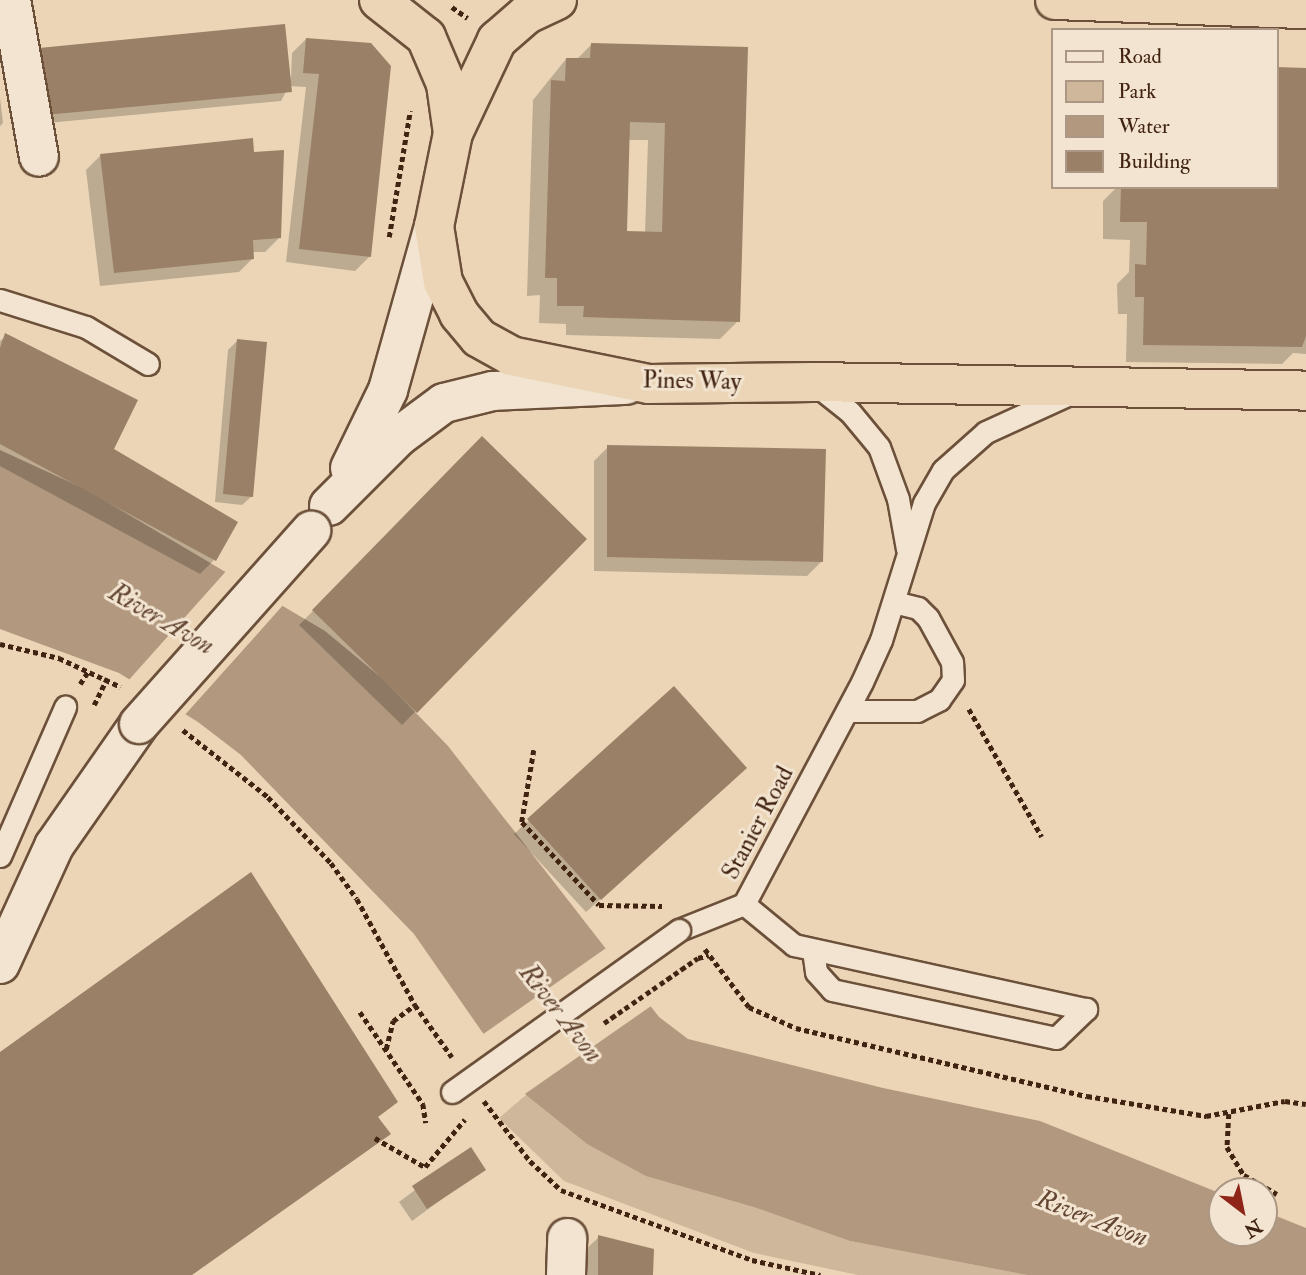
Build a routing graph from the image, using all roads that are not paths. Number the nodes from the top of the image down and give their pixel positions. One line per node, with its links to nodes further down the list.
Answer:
1 (11, 0): 7 (main road)
2 (379, 0): 6 (highway)
3 (557, 0): 6 (highway, Pines Way)
4 (1055, 0): 5 (highway)
5 (1306, 9)
6 (453, 133): 8 (highway, Pines Way)
7 (39, 157)
8 (434, 226): 12 (highway, Pines Way); 15 (main road)
9 (0, 300): 10 (lane)
10 (148, 364)
11 (813, 382): 12 (highway, Pines Way); 13 (highway, Pines Way); 16 (lane)
12 (649, 384): 15 (main road)
13 (1085, 387): 14 (highway, Pines Way); 16 (lane, Stanier Road)
14 (1306, 391)
15 (320, 518): 24 (main road, bridge)
16 (908, 551): 17 (lane, Stanier Road)
17 (894, 602): 19 (lane, Stanier Road); 19 (lane)
18 (65, 707): 20 (lane)
19 (847, 711): 21 (lane, Stanier Road)
20 (0, 856)
21 (744, 904): 22 (lane); 28 (lane, Stanier Road, bridge)
22 (813, 950): 23 (lane); 26 (lane)
23 (872, 962): 25 (lane); 26 (lane)
24 (0, 964)
25 (980, 985): 27 (lane); 27 (lane)
26 (852, 995): 27 (lane)
27 (964, 1019)
28 (452, 1092)

